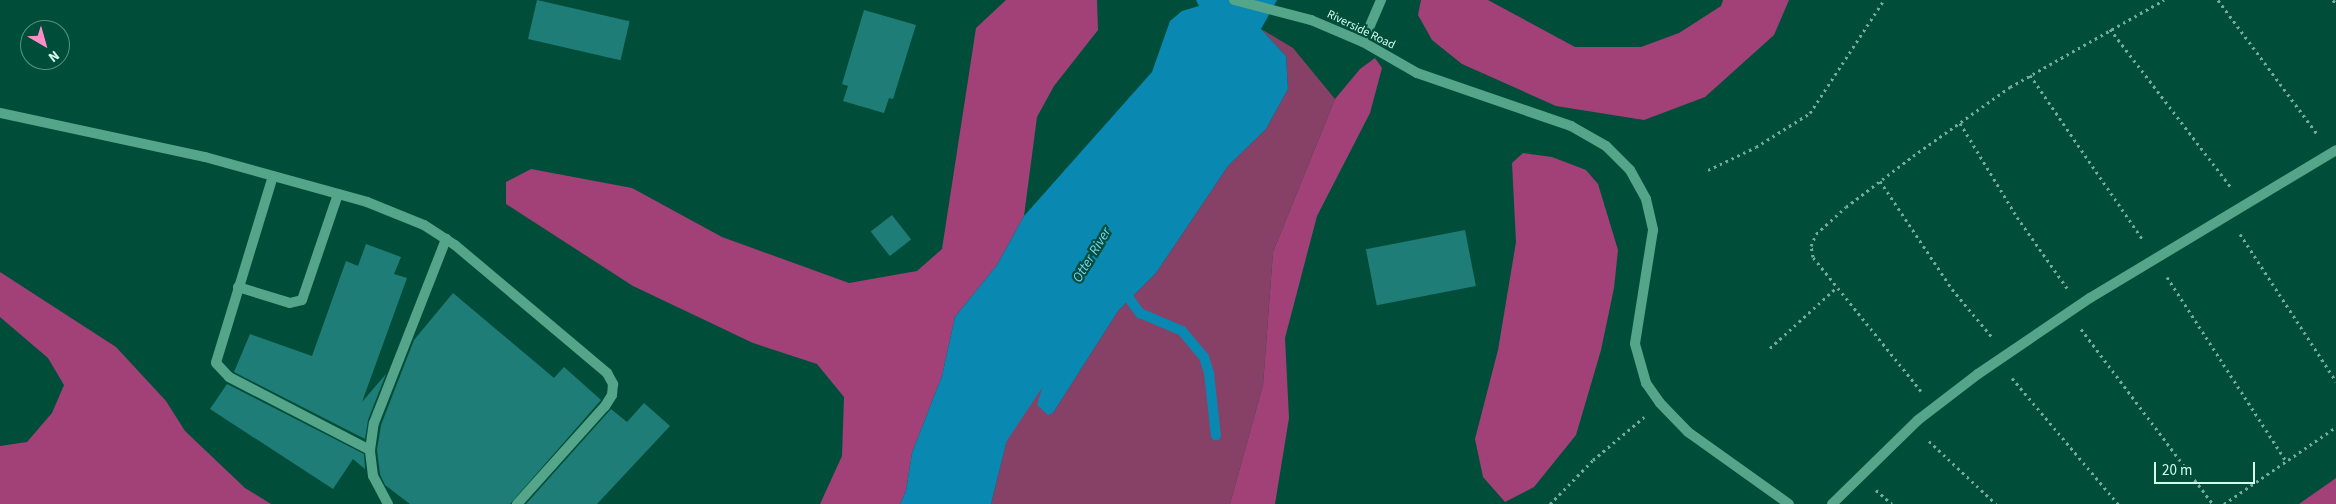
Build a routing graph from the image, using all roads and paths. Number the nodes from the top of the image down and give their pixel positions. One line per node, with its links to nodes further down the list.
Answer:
1 (1234, 0): 9 (street, Riverside Road)
2 (1382, 0): 9 (street)
3 (1884, 0): 13 (path)
4 (2164, 0): 8 (path)
5 (2218, 0): 12 (path)
6 (2333, 0): 7 (path)
7 (2336, 4)
8 (2110, 29): 11 (path); 17 (path)
9 (1363, 42): 28 (street, Riverside Road)
10 (0, 113): 14 (street)
11 (1960, 123): 15 (path); 22 (path)
12 (2333, 152): 17 (street)
13 (1708, 170)
14 (274, 176): 16 (street); 20 (street)
15 (1880, 181): 21 (path); 25 (path)
16 (338, 194): 19 (street); 20 (street)
17 (2244, 205): 18 (street)
18 (2228, 215): 22 (street); 27 (path)
19 (446, 239): 32 (street); 34 (street)
20 (238, 287): 32 (street)
21 (1837, 287): 24 (path); 29 (path)
22 (2080, 306): 23 (street)
23 (2069, 313): 25 (street); 40 (path)
24 (1770, 348)
25 (2007, 354): 26 (street)
26 (1997, 361): 29 (street); 39 (path)
27 (2336, 381)
28 (1660, 404): 35 (path); 36 (street, Riverside Road)
29 (1934, 408): 30 (street)
30 (1913, 425): 37 (street); 38 (path)
31 (2336, 427): 41 (path)
32 (370, 450): 33 (street)
33 (388, 504)
34 (517, 504)
35 (1550, 504)
36 (1789, 504)
37 (1832, 504)
38 (1996, 504)
39 (2118, 504)
40 (2213, 504)
41 (2224, 504)

